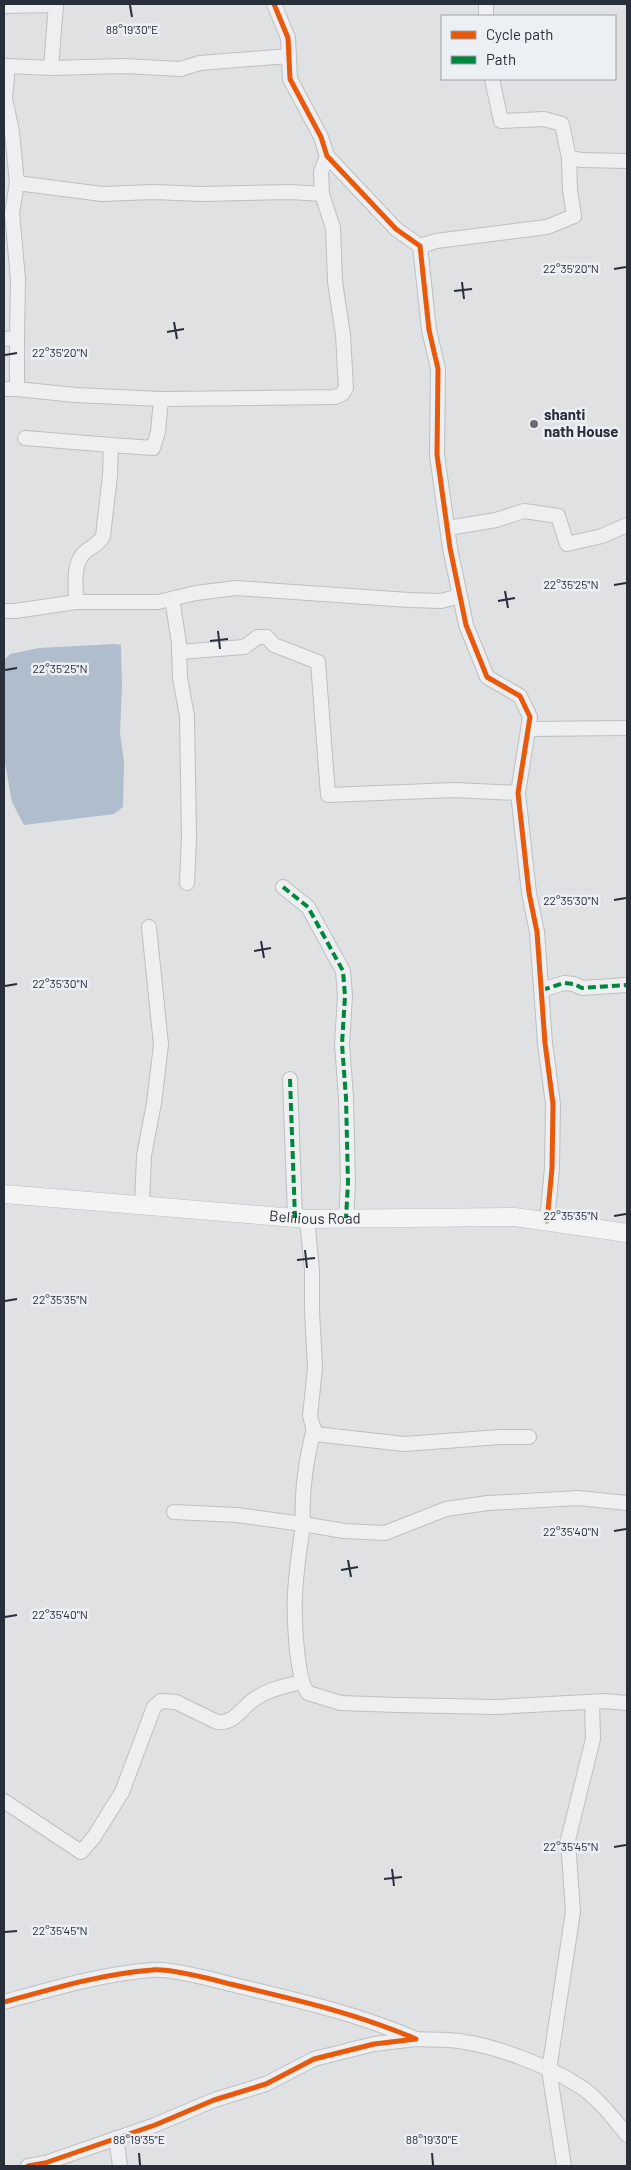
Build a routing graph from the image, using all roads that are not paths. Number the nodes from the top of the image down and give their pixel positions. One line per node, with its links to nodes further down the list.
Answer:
1 (56, 4): 3 (street); 6 (street)
2 (274, 4): 4 (street)
3 (4, 6)
4 (289, 56): 6 (street); 8 (street)
5 (6, 66): 6 (street); 11 (street)
6 (51, 68)
7 (492, 80): 9 (street)
8 (326, 156): 12 (street); 13 (street)
9 (569, 158): 10 (street); 13 (street)
10 (627, 161)
11 (12, 190): 12 (street); 14 (street)
12 (322, 194): 16 (street)
13 (420, 246): 20 (street)
14 (10, 338): 15 (street)
15 (10, 389): 16 (street)
16 (161, 399): 18 (street)
17 (25, 438): 18 (street)
18 (111, 445): 23 (street)
19 (627, 526): 20 (street)
20 (448, 528): 21 (street)
21 (460, 596): 22 (street); 27 (street)
22 (172, 598): 23 (street); 25 (street)
23 (76, 602): 24 (street)
24 (4, 611)
25 (179, 652): 28 (street); 29 (street)
26 (627, 728): 27 (street)
27 (528, 729): 28 (street)
28 (518, 793): 33 (street)
29 (186, 883)
30 (284, 887): 38 (street)
31 (148, 927): 36 (street)
32 (627, 985): 33 (street)
33 (542, 990): 39 (street)
34 (290, 1079): 37 (street)
35 (4, 1194): 36 (main road, Belilious Road)
36 (142, 1204): 37 (main road, Belilious Road)
37 (301, 1218): 38 (main road, Belilious Road); 41 (street)
38 (346, 1218): 39 (main road, Belilious Road)
39 (547, 1222): 40 (main road, Belilious Road)
40 (627, 1233)
41 (314, 1428): 42 (street); 45 (street)
42 (529, 1437)
43 (627, 1503): 45 (street)
44 (174, 1512): 45 (street)
45 (303, 1524): 46 (street)
46 (302, 1682): 47 (street); 49 (street)
47 (592, 1702): 48 (street); 52 (street)
48 (627, 1703)
49 (4, 1801)
50 (4, 2002): 51 (street)
51 (416, 2039): 52 (street); 54 (street)
52 (549, 2070): 53 (street); 57 (street)
53 (627, 2135)
54 (116, 2138): 55 (street); 56 (street)
55 (28, 2166)
56 (120, 2166)
57 (564, 2166)

